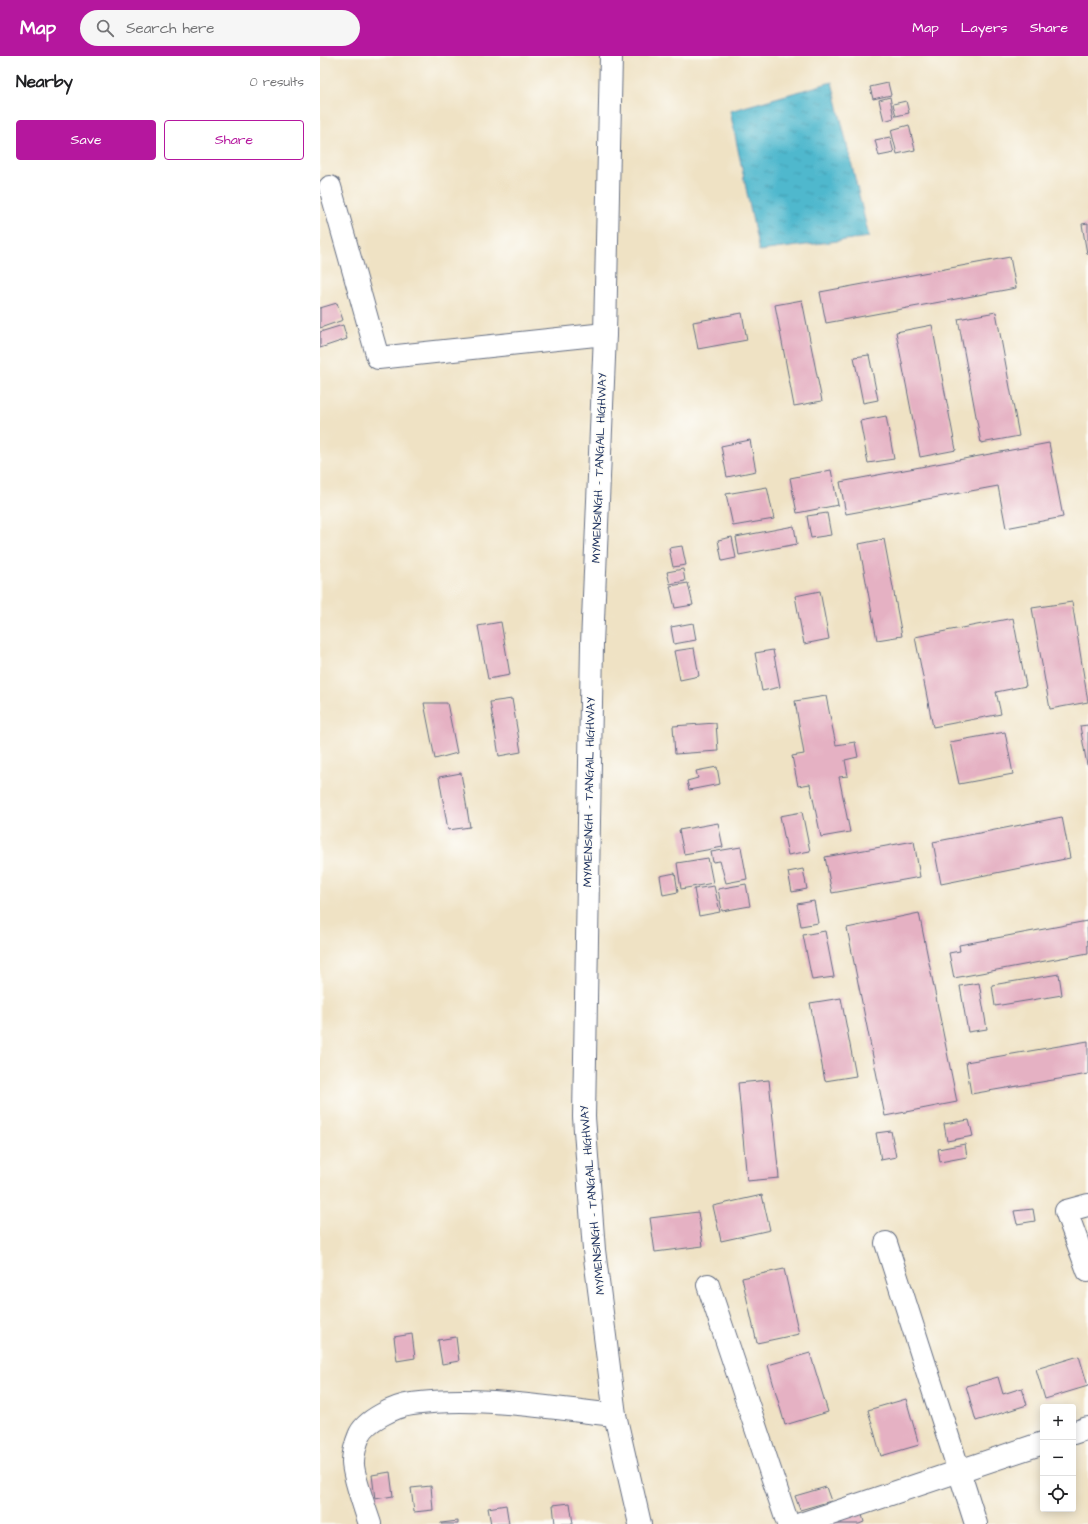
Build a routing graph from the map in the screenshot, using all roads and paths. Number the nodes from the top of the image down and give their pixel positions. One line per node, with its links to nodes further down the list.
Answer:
1 (611, 56): 3 (main road, MYMENSINGH - TANGAIL HIGHWAY)
2 (330, 187): 3 (main road)
3 (604, 334): 8 (main road, MYMENSINGH - TANGAIL HIGHWAY)
4 (1088, 1205): 6 (main road)
5 (886, 1243): 12 (main road)
6 (1088, 1271)
7 (708, 1286): 15 (main road)
8 (615, 1415): 13 (main road); 14 (main road, MYMENSINGH - TANGAIL HIGHWAY)
9 (1088, 1428): 10 (main road)
10 (1076, 1432)
11 (1040, 1444): 12 (main road)
12 (958, 1472): 16 (main road); 17 (main road)
13 (370, 1524)
14 (640, 1524)
15 (788, 1524)
16 (801, 1524)
17 (976, 1524)

